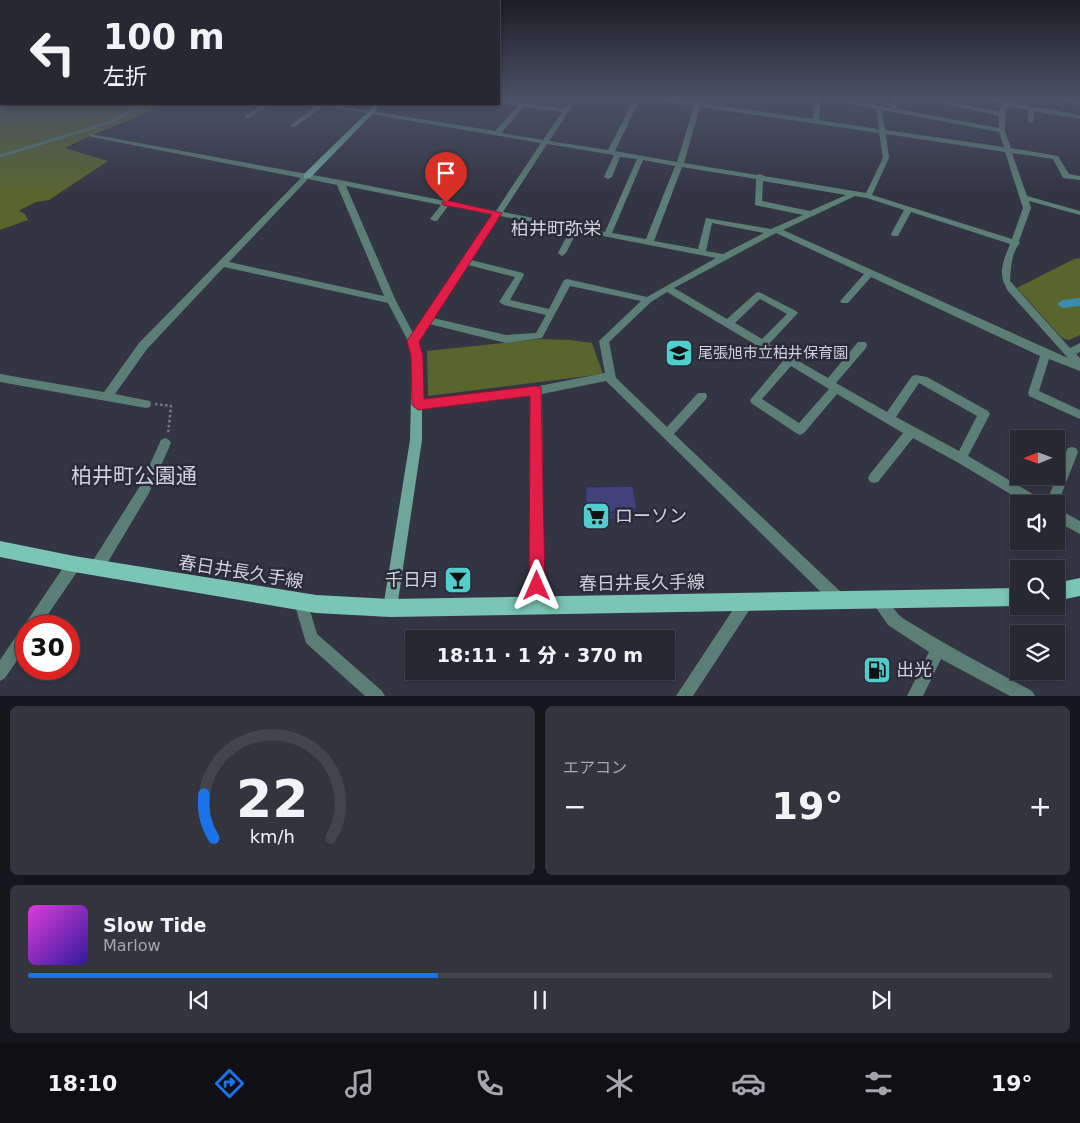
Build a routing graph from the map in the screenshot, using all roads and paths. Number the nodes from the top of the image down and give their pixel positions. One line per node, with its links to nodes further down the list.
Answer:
1 (87, 129): 17 (lane)
2 (354, 129): 20 (street)
3 (475, 129): 12 (street)
4 (500, 129): 12 (street)
5 (554, 129): 14 (street)
6 (625, 129): 16 (street)
7 (690, 129): 19 (street)
8 (873, 129): 10 (street)
9 (994, 129): 11 (street)
10 (883, 131): 15 (street); 26 (street)
11 (1002, 131): 15 (street)
12 (497, 133): 14 (street)
13 (92, 135): 20 (street)
14 (546, 141): 16 (street); 30 (street)
15 (1008, 152): 23 (street); 27 (street)
16 (615, 153): 18 (street); 22 (street)
17 (0, 156)
18 (641, 157): 19 (street); 36 (street)
19 (680, 163): 21 (street); 38 (street)
20 (307, 176): 24 (street); 44 (street)
21 (760, 176): 25 (street); 32 (street)
22 (608, 177)
23 (1080, 178)
24 (340, 182): 28 (street); 48 (street)
25 (856, 193): 26 (street); 32 (street)
26 (868, 196): 29 (street)
27 (1023, 197): 31 (street); 39 (street)
28 (446, 203): 30 (street); 33 (street)
29 (909, 208): 37 (street); 39 (street)
30 (498, 213): 34 (street); 43 (street)
31 (1080, 213)
32 (812, 214): 35 (street)
33 (434, 219)
34 (575, 228): 36 (street); 40 (street)
35 (775, 231): 41 (street); 42 (street); 45 (street)
36 (608, 234): 38 (street)
37 (895, 234)
38 (649, 242): 41 (street)
39 (1016, 243): 57 (street)
40 (562, 253)
41 (701, 253): 42 (street)
42 (723, 257): 46 (street)
43 (467, 262): 50 (street); 51 (street)
44 (223, 264): 48 (street); 65 (street)
45 (870, 273): 49 (street); 58 (street)
46 (667, 288): 47 (street); 52 (street)
47 (648, 300): 50 (street); 61 (street)
48 (391, 301): 53 (street)
49 (845, 301)
50 (552, 313): 51 (street)
51 (428, 320): 53 (street)
52 (728, 324): 54 (street); 54 (street)
53 (413, 341): 68 (street)
54 (762, 344): 59 (street)
55 (862, 345): 63 (street)
56 (1080, 347): 57 (street)
57 (1069, 353): 60 (street)
58 (1046, 354): 60 (street); 69 (street)
59 (790, 360): 63 (street); 63 (street)
60 (1080, 366)
61 (610, 376): 64 (street); 72 (street)
62 (0, 378): 65 (street)
63 (833, 386): 70 (street)
64 (536, 391): 68 (street); 91 (street)
65 (108, 395): 67 (street)
66 (702, 396): 72 (street)
67 (146, 404): 73 (path)
68 (418, 405): 92 (street)
69 (1080, 415)
70 (889, 419): 71 (street); 75 (street)
71 (910, 432): 75 (street); 76 (street)
72 (667, 434): 88 (street)
73 (165, 444): 83 (street)
74 (1072, 452): 78 (street)
75 (961, 458): 77 (street)
76 (874, 478)
77 (1024, 495)
78 (1055, 495)
79 (1065, 519): 80 (street)
80 (1080, 528)
81 (0, 549): 82 (main road, 春日井長久手線)
82 (74, 564): 83 (main road, 春日井長久手線); 93 (street)
83 (97, 567): 89 (main road, 春日井長久手線)
84 (1080, 587): 85 (main road)
85 (1065, 590)
86 (1010, 597): 87 (main road, 春日井長久手線)
87 (877, 599): 88 (main road, 春日井長久手線); 94 (street)
88 (839, 600): 90 (main road, 春日井長久手線)
89 (301, 602): 92 (main road, 春日井長久手線); 97 (street)
90 (747, 602): 91 (main road, 春日井長久手線); 98 (street)
91 (537, 606): 92 (main road, 春日井長久手線)
92 (390, 608)
93 (39, 615)
94 (938, 649): 99 (street); 100 (street)
95 (15, 650): 96 (street)
96 (0, 673)
97 (377, 696)
98 (684, 696)
99 (915, 696)
100 (1027, 696)

